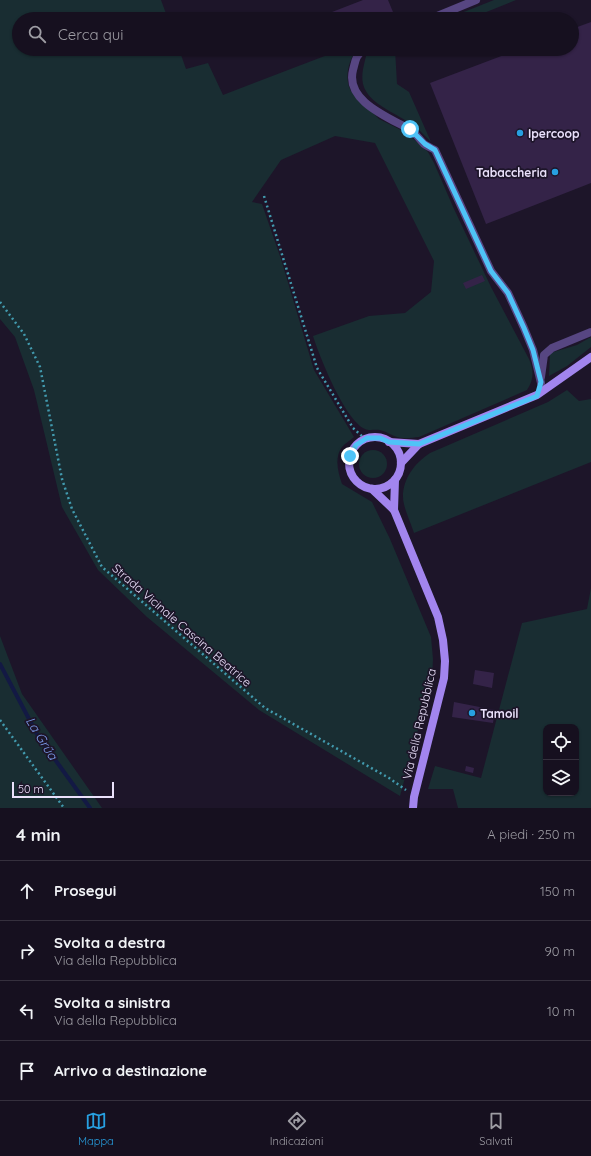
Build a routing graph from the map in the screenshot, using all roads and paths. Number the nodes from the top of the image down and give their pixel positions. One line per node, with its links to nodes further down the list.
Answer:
1 (476, 0): 2 (street)
2 (447, 12)
3 (357, 56): 8 (street)
4 (264, 196): 10 (path)
5 (0, 302): 18 (path, Strada Vicinale Cascina Beatrice)
6 (591, 332): 8 (street)
7 (591, 357): 9 (street, Via della Repubblica)
8 (541, 382): 9 (street)
9 (537, 396): 12 (street, Via della Repubblica)
10 (365, 439): 11 (street, Via della Repubblica); 15 (street, Via della Repubblica)
11 (389, 442): 12 (street, Via della Repubblica); 13 (street)
12 (419, 444): 13 (street, Via della Repubblica)
13 (401, 463): 14 (street, Via della Repubblica)
14 (395, 480): 15 (street); 16 (street, Via della Repubblica)
15 (372, 489): 16 (street, Via della Repubblica)
16 (394, 510): 18 (street, Via della Repubblica)
17 (0, 720): 19 (path)
18 (414, 797): 20 (street, Via della Repubblica)
19 (64, 808)
20 (413, 808)

